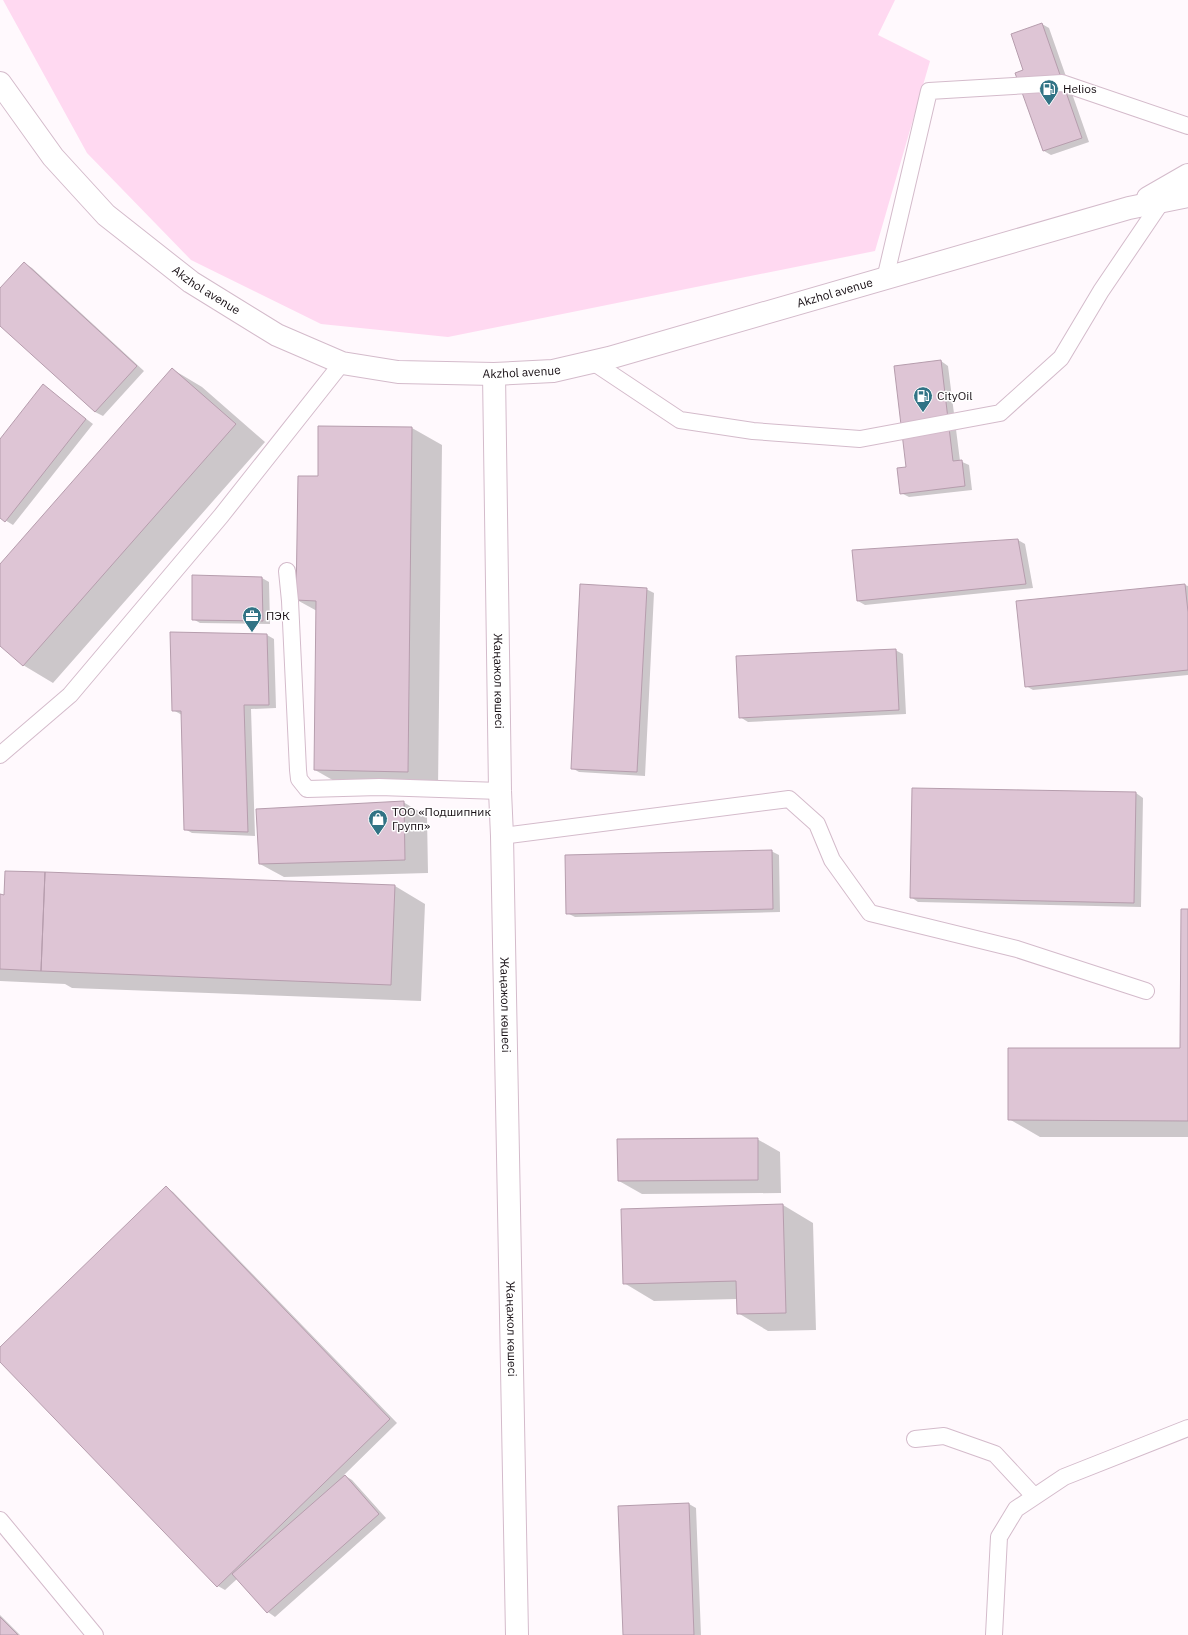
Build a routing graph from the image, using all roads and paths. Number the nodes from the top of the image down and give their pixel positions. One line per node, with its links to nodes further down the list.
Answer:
1 (0, 84): 9 (main road, Akzhol avenue)
2 (1188, 126): 7 (lane)
3 (1188, 175): 6 (main road, Akzhol avenue)
4 (1188, 196): 5 (main road, Akzhol avenue)
5 (1162, 201): 6 (main road, Akzhol avenue); 8 (lane)
6 (1130, 208): 7 (main road, Akzhol avenue)
7 (885, 279): 8 (main road, Akzhol avenue)
8 (594, 362): 10 (main road, Akzhol avenue)
9 (342, 363): 10 (main road, Akzhol avenue); 12 (lane)
10 (494, 374): 13 (main road, Жаңажол көшесі)
11 (287, 571): 13 (lane)
12 (0, 755)
13 (500, 791): 14 (main road, Жаңажол көшесі)
14 (502, 836): 15 (lane); 21 (main road, Жаңажол көшесі)
15 (1146, 991)
16 (1188, 1428): 18 (lane)
17 (915, 1439): 18 (lane)
18 (1034, 1496): 22 (lane)
19 (0, 1520): 20 (lane)
20 (95, 1635)
21 (517, 1635)
22 (994, 1635)

